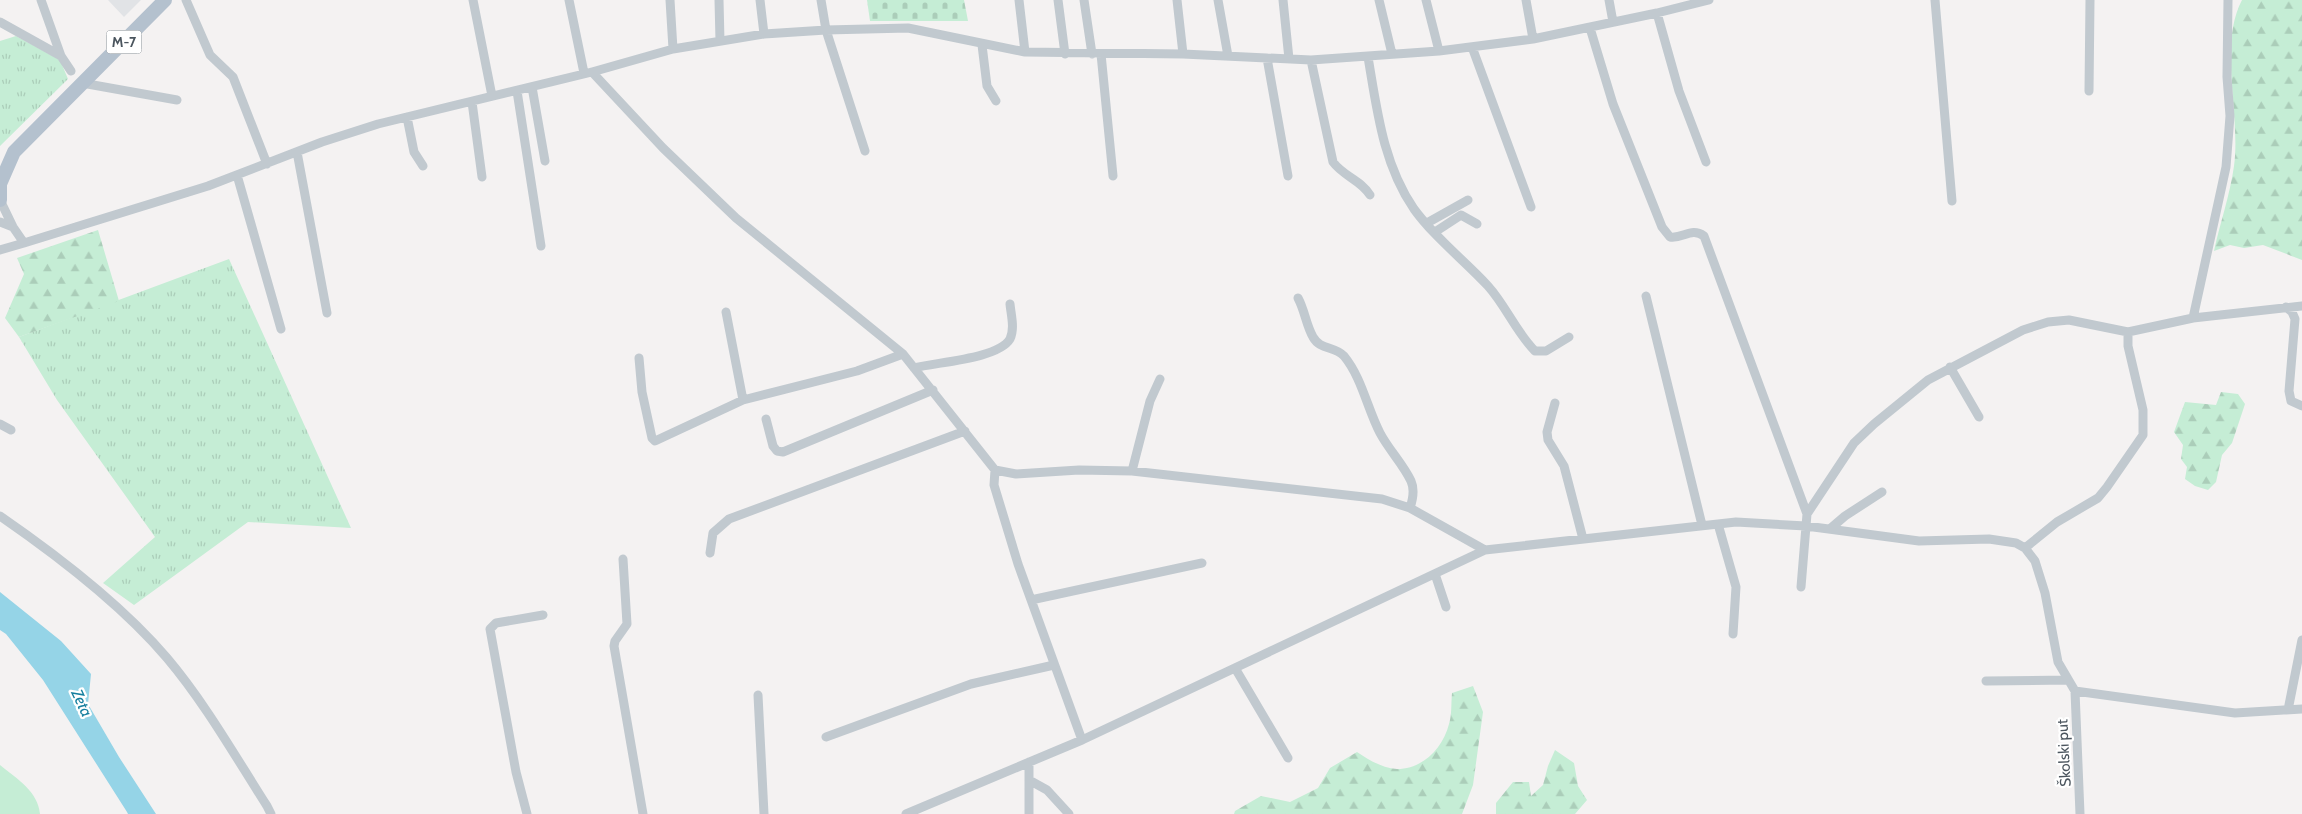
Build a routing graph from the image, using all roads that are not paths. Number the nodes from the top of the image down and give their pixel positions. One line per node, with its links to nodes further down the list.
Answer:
1 (40, 0): 41 (street)
2 (165, 0): 49 (main road, M-7)
3 (186, 0): 64 (street)
4 (473, 0): 53 (street)
5 (569, 0): 48 (street)
6 (670, 0): 34 (street)
7 (719, 0): 31 (street)
8 (760, 0): 29 (street)
9 (821, 0): 28 (street)
10 (1019, 0): 36 (street)
11 (1058, 0): 37 (street)
12 (1084, 0): 38 (street)
13 (1177, 0): 39 (street)
14 (1218, 0): 42 (street)
15 (1283, 0): 45 (street)
16 (1378, 0): 40 (street)
17 (1426, 0): 35 (street)
18 (1526, 0): 30 (street)
19 (1609, 0): 25 (street)
20 (1709, 0): 24 (street)
21 (1935, 0): 74 (street)
22 (2090, 0): 52 (street)
23 (2228, 0): 91 (street)
24 (1657, 13): 25 (street); 63 (street)
25 (1613, 22): 27 (street)
26 (1, 24): 41 (street)
27 (1590, 28): 30 (street); 113 (street)
28 (826, 30): 29 (street); 32 (street); 58 (street)
29 (764, 34): 31 (street)
30 (1533, 39): 33 (street)
31 (720, 41): 34 (street)
32 (982, 45): 36 (street); 55 (street)
33 (1472, 47): 35 (street); 75 (street)
34 (673, 49): 48 (street)
35 (1439, 51): 40 (street)
36 (1025, 52): 37 (street)
37 (1066, 54): 38 (street)
38 (1096, 54): 39 (street); 67 (street)
39 (1183, 54): 42 (street)
40 (1392, 54): 43 (street)
41 (61, 56): 47 (street)
42 (1228, 56): 44 (street)
43 (1368, 57): 46 (street); 77 (street)
44 (1268, 58): 45 (street); 68 (street)
45 (1289, 59): 46 (street)
46 (1311, 60): 71 (street)
47 (71, 71)
48 (588, 72): 50 (street); 95 (street)
49 (82, 83): 54 (street); 59 (main road, M-7)
50 (532, 87): 51 (street); 62 (street)
51 (517, 91): 53 (street); 82 (street)
52 (2089, 91)
53 (492, 96): 56 (street)
54 (176, 100)
55 (996, 101)
56 (472, 102): 57 (street); 69 (street)
57 (407, 117): 60 (street); 65 (street)
58 (865, 151)
59 (14, 152): 61 (main road, M-7); 70 (main road, M-7)
60 (297, 152): 64 (street); 90 (street)
61 (0, 159)
62 (545, 161)
63 (1706, 162)
64 (267, 164): 66 (street)
65 (423, 166)
66 (237, 175): 81 (street); 92 (street)
67 (1113, 176)
68 (1288, 176)
69 (482, 177)
70 (0, 183): 72 (main road, M-7)
71 (1370, 195)
72 (0, 200): 79 (street)
73 (1468, 200): 77 (street)
74 (1952, 201)
75 (1531, 207)
76 (0, 222): 79 (street)
77 (1427, 223): 80 (street)
78 (1477, 224): 80 (street)
79 (13, 227): 81 (street)
80 (1435, 232): 94 (street)
81 (24, 243): 83 (street)
82 (541, 246)
83 (0, 250)
84 (1646, 296): 116 (street)
85 (1298, 298): 112 (street)
86 (1010, 304): 98 (street)
87 (2302, 306): 88 (street)
88 (2286, 307): 91 (street); 103 (street)
89 (726, 312): 101 (street)
90 (327, 313)
91 (2193, 318): 93 (street)
92 (281, 329)
93 (2128, 332): 97 (street); 120 (street)
94 (1569, 337)
95 (903, 354): 98 (street); 101 (street)
96 (639, 358): 101 (street)
97 (1950, 367): 104 (street); 113 (street)
98 (914, 368): 100 (street)
99 (1160, 379): 110 (street)
100 (933, 390): 105 (street); 108 (street)
101 (743, 400)
102 (1555, 403): 119 (street)
103 (2302, 406)
104 (1979, 416)
105 (766, 419)
106 (0, 424): 107 (street)
107 (11, 430)
108 (965, 431): 109 (street); 122 (street)
109 (995, 470): 110 (street); 127 (street)
110 (1132, 471): 112 (street)
111 (1882, 492): 118 (street)
112 (1410, 508): 121 (street)
113 (1807, 514): 117 (street)
114 (0, 516): 146 (street)
115 (1718, 524): 116 (street); 117 (street); 130 (street)
116 (1702, 525): 119 (street)
117 (1806, 526): 118 (street); 126 (street)
118 (1830, 528): 120 (street)
119 (1583, 539): 121 (street)
120 (2025, 548): 134 (street)
121 (1486, 550): 125 (street)
122 (710, 553)
123 (623, 560): 148 (street)
124 (1202, 563): 127 (street)
125 (1435, 574): 128 (street); 133 (street)
126 (1801, 587)
127 (1031, 600): 132 (street)
128 (1446, 606)
129 (543, 615): 147 (street)
130 (1732, 634)
131 (2302, 640): 139 (street)
132 (1054, 665): 140 (street); 141 (street)
133 (1235, 668): 141 (street); 142 (street)
134 (2067, 680): 135 (street); 136 (street)
135 (1986, 681)
136 (2074, 691): 139 (street); 152 (street, Školski put)
137 (758, 695): 149 (street)
138 (2302, 708): 139 (street)
139 (2288, 710)
140 (826, 737)
141 (1082, 740): 143 (street)
142 (1288, 758)
143 (1029, 762): 144 (street); 145 (street)
144 (1029, 780): 150 (street); 151 (street)
145 (910, 813)
146 (271, 814)
147 (527, 814)
148 (643, 814)
149 (764, 814)
150 (1029, 814)
151 (1069, 814)
152 (2080, 814)

